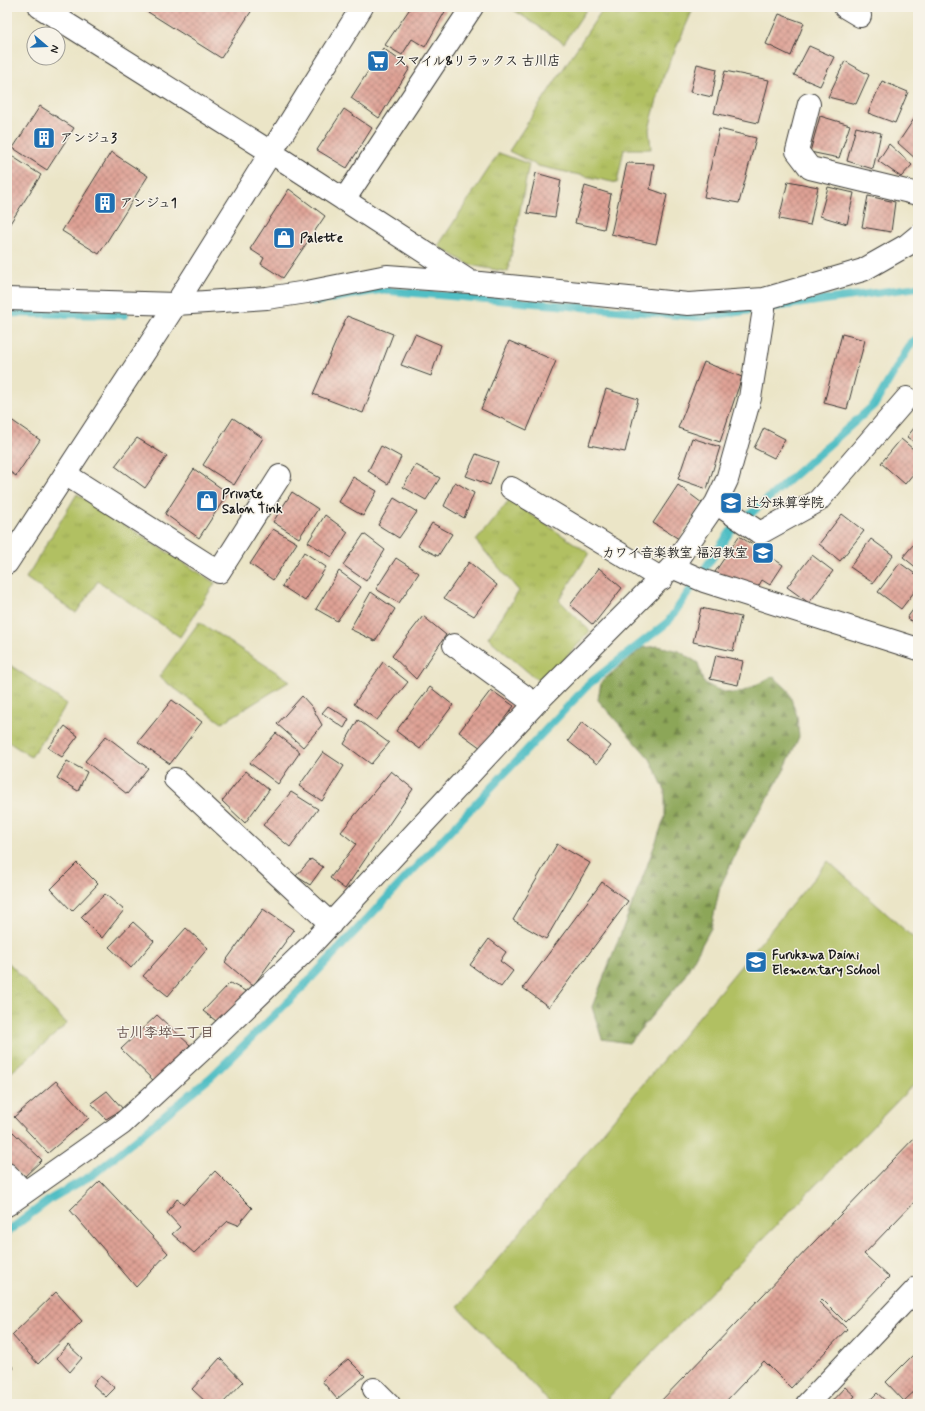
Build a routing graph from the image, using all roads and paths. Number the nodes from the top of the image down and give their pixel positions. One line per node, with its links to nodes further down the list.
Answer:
1 (40, 7): 5 (street)
2 (362, 7): 5 (street)
3 (472, 7): 7 (street)
4 (809, 104): 6 (street)
5 (272, 153): 7 (street); 11 (street)
6 (918, 194)
7 (344, 200): 9 (street)
8 (918, 236): 12 (street)
9 (470, 282): 11 (street); 12 (street)
10 (7, 299): 11 (street)
11 (176, 304): 14 (street)
12 (763, 310): 17 (street)
13 (907, 398): 17 (street)
14 (65, 474): 15 (street); 18 (street)
15 (280, 476)
16 (510, 488): 19 (street)
17 (716, 503): 19 (street)
18 (7, 564)
19 (681, 575): 21 (street); 22 (street)
20 (454, 645): 22 (street)
21 (918, 649)
22 (535, 704): 24 (street)
23 (175, 779): 24 (street)
24 (331, 924): 26 (street)
25 (7, 1174): 26 (street)
26 (15, 1198)
27 (918, 1287): 30 (street)
28 (374, 1389): 29 (street)
29 (389, 1404)
30 (807, 1404)

